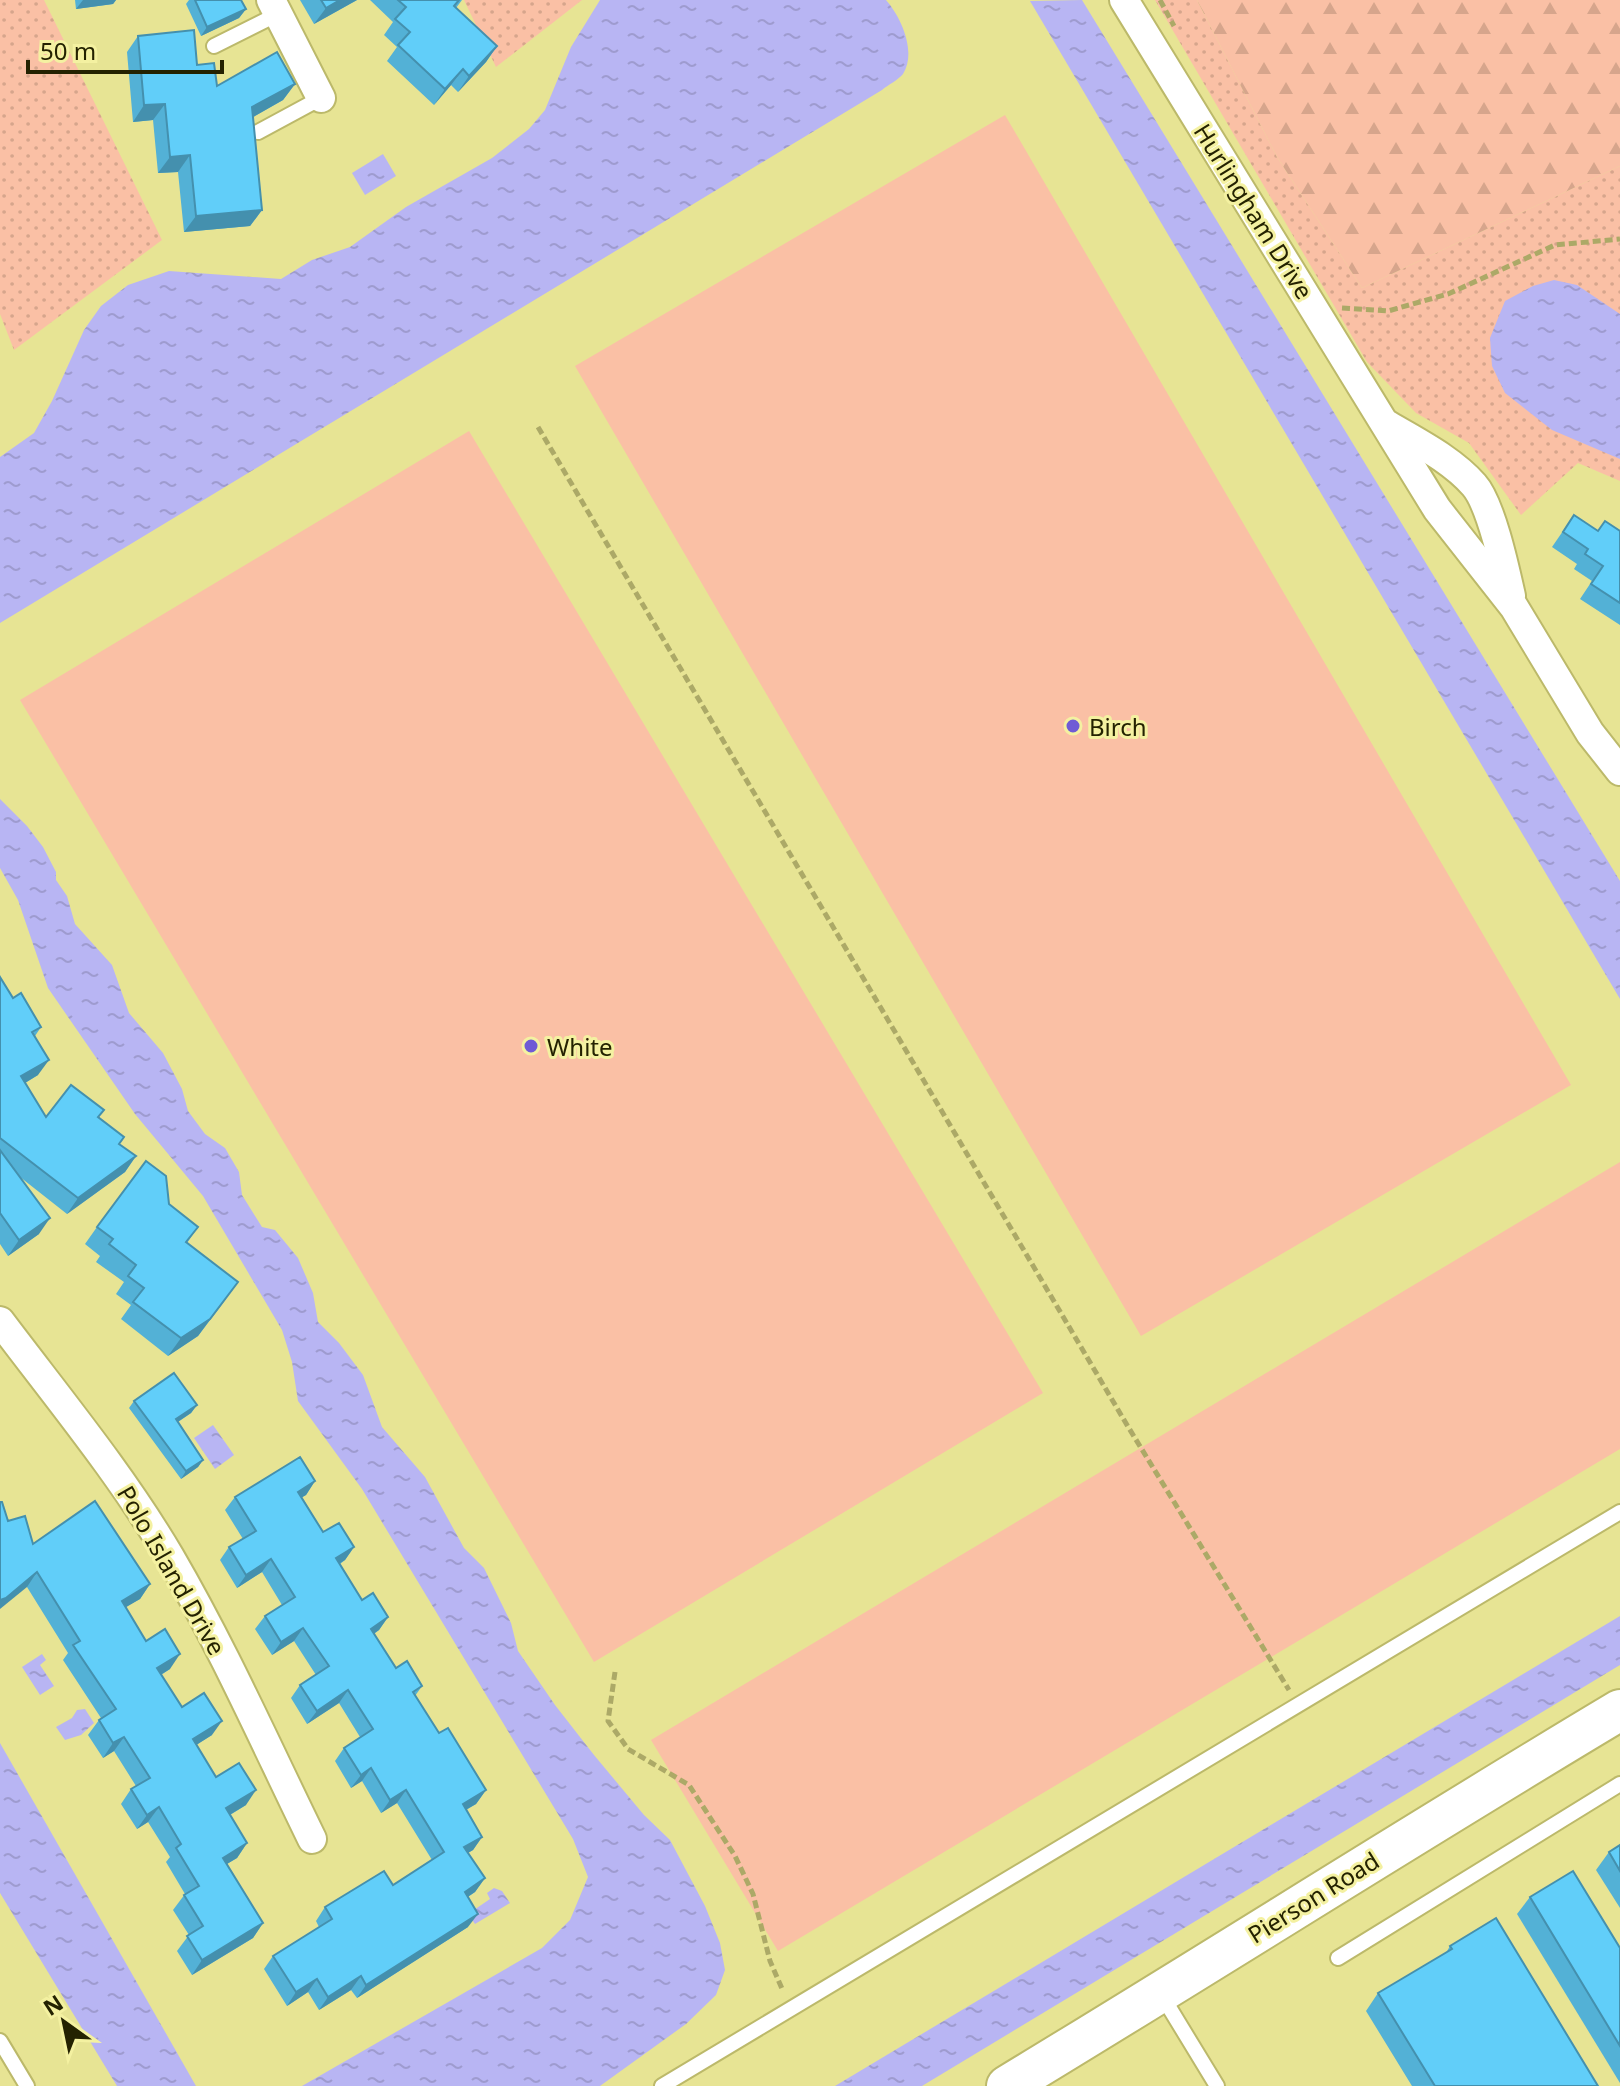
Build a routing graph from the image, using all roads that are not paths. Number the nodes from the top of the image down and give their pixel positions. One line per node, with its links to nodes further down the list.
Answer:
1 (1124, 0): 6 (street, Hurlingham Drive)
2 (274, 7): 3 (lane); 4 (street)
3 (214, 46)
4 (321, 98): 5 (lane)
5 (258, 132)
6 (1384, 423): 7 (street, Hurlingham Drive); 7 (street, Hurlingham Drive)
7 (1514, 607): 8 (street, Hurlingham Drive)
8 (1620, 771)
9 (0, 1321): 13 (street, Polo Island Drive)
10 (1620, 1512): 18 (lane)
11 (1620, 1710): 15 (street, Pierson Road)
12 (1620, 1784): 14 (lane)
13 (312, 1839)
14 (1338, 1958)
15 (1161, 1994): 19 (street, Pierson Road); 20 (lane)
16 (0, 2041): 17 (lane)
17 (27, 2086)
18 (662, 2086)
19 (1007, 2086)
20 (1217, 2086)

